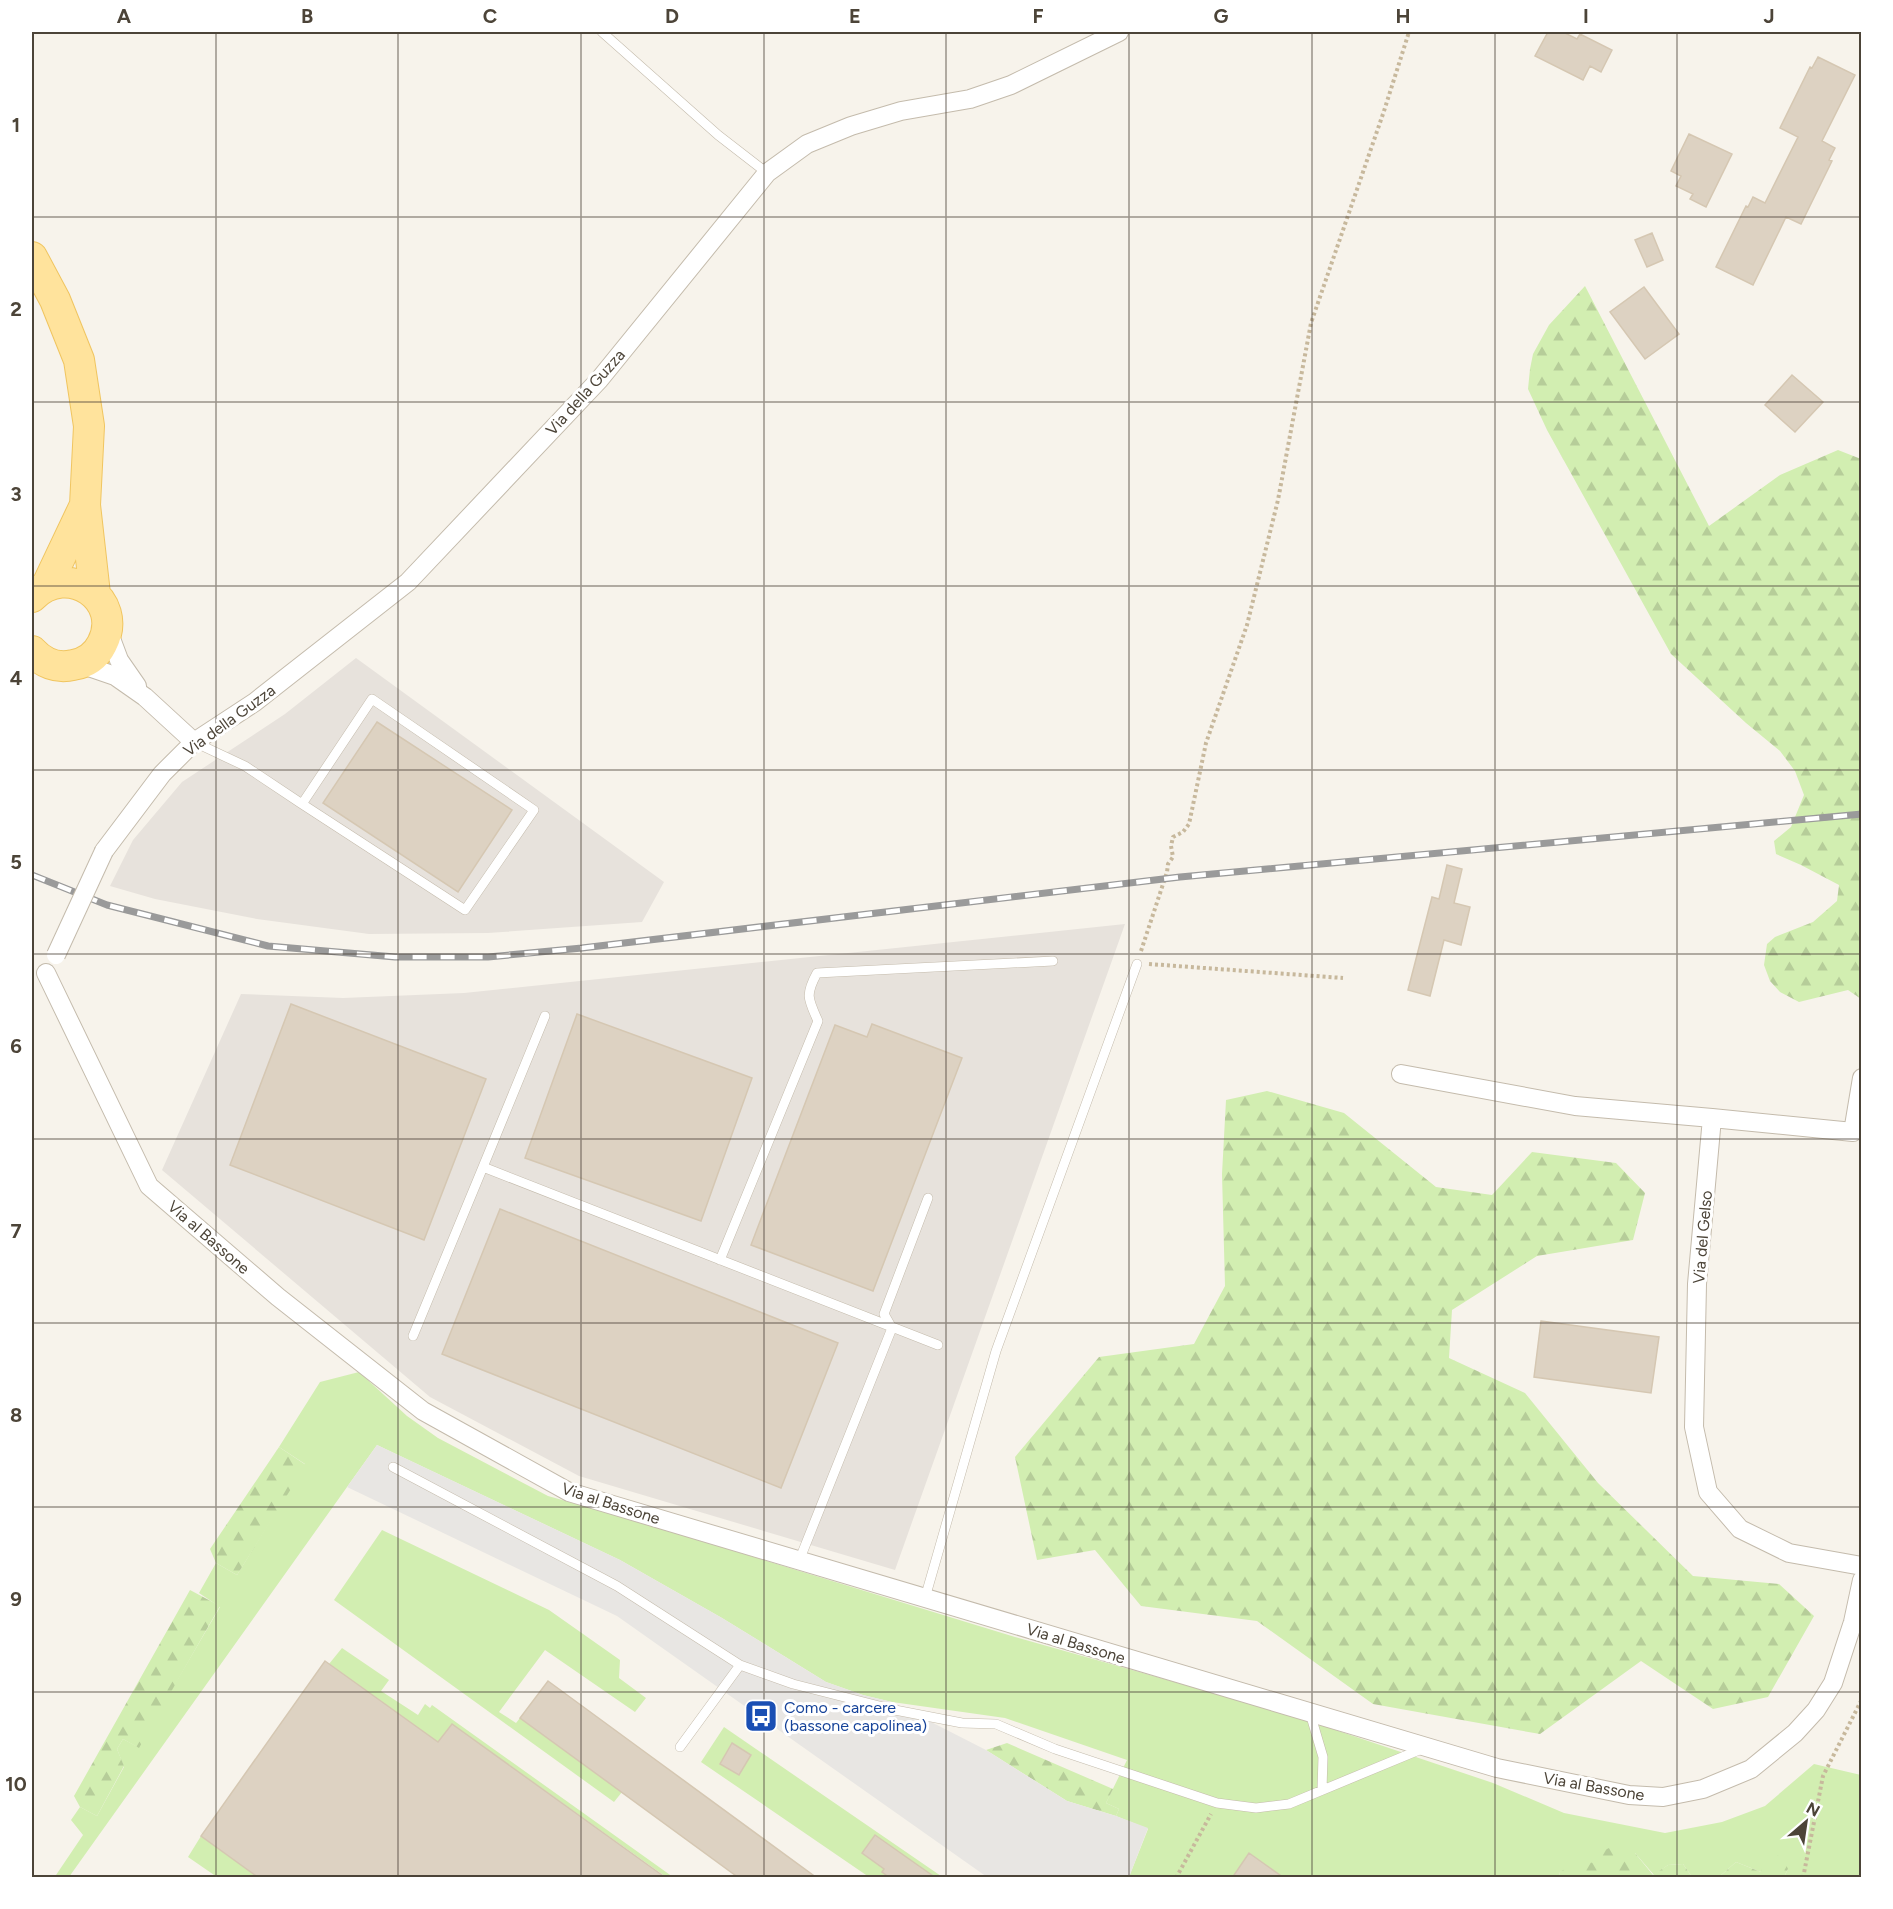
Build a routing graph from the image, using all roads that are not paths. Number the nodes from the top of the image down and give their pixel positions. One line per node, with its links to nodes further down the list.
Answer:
1 (602, 32): 3 (lane)
2 (1119, 32): 3 (street, Via della Guzza)
3 (767, 173): 12 (street, Via della Guzza)
4 (32, 257): 5 (main road)
5 (84, 505): 6 (main road); 7 (main road)
6 (39, 591): 7 (main road)
7 (94, 594): 8 (main road)
8 (107, 628): 10 (main road); 11 (street)
9 (32, 651): 10 (main road)
10 (80, 664): 11 (street)
11 (145, 697): 12 (street)
12 (194, 742): 13 (lane); 16 (street, Via della Guzza, bridge)
13 (302, 804): 13 (lane)
14 (1053, 961): 23 (lane)
15 (1137, 964): 31 (lane)
16 (39, 972): 28 (street, Via al Bassone)
17 (545, 1016): 21 (lane)
18 (1401, 1074): 20 (street)
19 (1862, 1078): 20 (street)
20 (1712, 1118): 29 (street, Via del Gelso)
21 (483, 1167): 23 (lane); 25 (lane)
22 (928, 1198): 24 (lane)
23 (720, 1260): 24 (lane)
24 (892, 1328): 26 (lane); 28 (lane)
25 (413, 1336)
26 (939, 1345)
27 (393, 1467): 32 (lane)
28 (799, 1561): 31 (street, Via al Bassone)
29 (1862, 1566)
30 (1862, 1580): 35 (street, Via al Bassone)
31 (925, 1598): 33 (street, Via al Bassone)
32 (740, 1665): 34 (lane); 36 (lane)
33 (1310, 1713): 35 (street, Via al Bassone); 36 (lane)
34 (680, 1747)
35 (1426, 1747): 36 (lane)
36 (1322, 1790)

